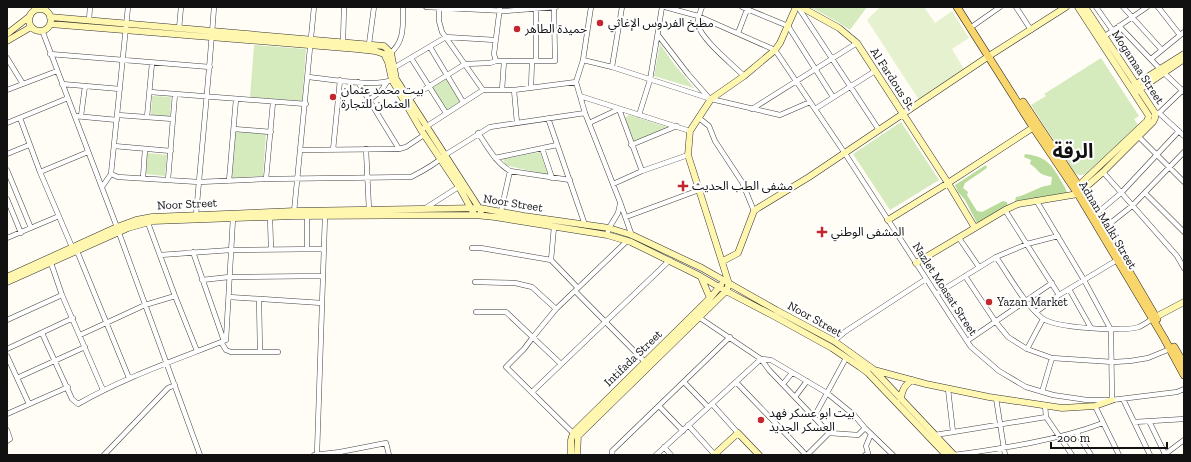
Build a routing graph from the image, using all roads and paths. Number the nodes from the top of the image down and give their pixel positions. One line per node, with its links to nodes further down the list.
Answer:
1 (90, 7): 36 (street)
2 (128, 7): 38 (street)
3 (181, 7): 43 (street)
4 (214, 7): 49 (street)
5 (314, 7): 57 (street)
6 (344, 7): 56 (street)
7 (374, 7): 59 (street)
8 (403, 7): 65 (street)
9 (426, 7): 10 (street)
10 (439, 7): 31 (street); 52 (street)
11 (555, 7): 29 (street); 76 (street)
12 (591, 7): 73 (street)
13 (622, 7): 79 (street)
14 (663, 7): 34 (street); 51 (street)
15 (702, 7): 34 (street)
16 (742, 7): 30 (street)
17 (798, 7): 39 (main road); 58 (main road, Al Fardous St.); 69 (street)
18 (957, 7): 42 (main road, Adnan Malki Street)
19 (962, 7): 42 (main road, Adnan Malki Street)
20 (1000, 7): 42 (street)
21 (1016, 7): 45 (street)
22 (1066, 7): 45 (main road)
23 (1078, 7): 53 (main road, Mogamaa Street)
24 (1085, 7): 53 (main road, Mogamaa Street)
25 (1096, 7): 46 (street)
26 (1123, 7): 35 (street)
27 (1147, 7): 35 (street)
28 (1158, 7): 47 (street)
29 (534, 8): 31 (street); 76 (street)
30 (748, 8): 39 (street); 50 (street)
31 (500, 9): 54 (street)
32 (33, 11): 33 (main road); 41 (main road); 48 (main road)
33 (47, 12): 36 (main road); 37 (main road)
34 (698, 16): 50 (street); 87 (street)
35 (1132, 17): 40 (street); 61 (street)
36 (89, 20): 38 (main road)
37 (50, 24): 38 (main road); 44 (main road)
38 (126, 26): 43 (main road); 49 (main road); 72 (street)
39 (788, 26): 62 (main road); 82 (street)
40 (1119, 26): 46 (street); 70 (street)
41 (31, 27): 44 (main road); 55 (main road)
42 (972, 27): 66 (main road, Adnan Malki Street)
43 (179, 28): 49 (main road)
44 (42, 30): 63 (street)
45 (1031, 30): 66 (main road)
46 (1113, 31): 53 (street)
47 (1182, 33): 61 (street)
48 (7, 34)
49 (212, 34): 57 (main road); 80 (street)
50 (738, 34): 62 (street)
51 (658, 35): 91 (street); 116 (street)
52 (446, 37): 54 (street); 60 (street); 78 (street)
53 (1102, 38): 101 (main road, Mogamaa Street)
54 (495, 40): 74 (street)
55 (7, 41)
56 (343, 42): 57 (main road); 59 (main road)
57 (311, 43): 65 (main road); 88 (street)
58 (857, 43): 69 (street); 84 (main road, Al Fardous St.)
59 (369, 44): 65 (main road)
60 (430, 47): 68 (street); 86 (street)
61 (1161, 49): 70 (street)
62 (775, 50): 87 (main road); 92 (street, Nazlet Moasat Street)
63 (50, 54): 72 (street); 83 (street)
64 (1184, 54): 85 (main road)
65 (389, 55): 81 (main road)
66 (990, 55): 128 (main road); 141 (main road, Adnan Malki Street)
67 (7, 58): 95 (street)
68 (411, 58): 81 (street); 99 (street)
69 (832, 58): 82 (street); 98 (street)
70 (1151, 59): 85 (street)
71 (1184, 59): 85 (main road)
72 (122, 60): 77 (street); 102 (street)
73 (583, 60): 79 (street); 94 (street)
74 (496, 61): 75 (street); 78 (street)
75 (504, 61): 76 (street); 105 (street)
76 (534, 61): 100 (street)
77 (152, 62): 80 (street); 108 (street)
78 (465, 64): 86 (street); 104 (street)
79 (612, 67): 91 (street)
80 (210, 68): 110 (street)
81 (392, 69): 90 (main road)
82 (815, 70): 92 (street); 112 (street)
83 (57, 71): 95 (street); 96 (street)
84 (875, 71): 98 (street); 128 (main road, Al Fardous St.)
85 (1162, 71): 101 (main road); 107 (street)
86 (447, 75): 99 (street); 119 (street)
87 (744, 76): 116 (main road)
88 (308, 77): 89 (street); 121 (street)
89 (340, 80): 93 (street); 162 (street)
90 (392, 80): 93 (street); 115 (main road); 117 (street); 144 (main road)
91 (650, 80): 116 (street); 129 (street)
92 (796, 81): 120 (street, Nazlet Moasat Street); 123 (street)
93 (358, 82): 117 (street)
94 (576, 82): 100 (street); 111 (street)
95 (23, 84): 103 (street)
96 (62, 84): 97 (street); 113 (street)
97 (84, 86): 102 (street); 131 (street)
98 (850, 86): 112 (street); 145 (street)
99 (428, 87): 115 (street); 125 (street)
100 (531, 88): 106 (street)
101 (1135, 88): 127 (main road, Mogamaa Street); 193 (main road, Mogamaa Street)
102 (120, 89): 134 (street)
103 (7, 90)
104 (483, 90): 105 (street); 119 (street)
105 (502, 90): 106 (street)
106 (514, 90): 139 (street)
107 (1183, 91): 127 (street)
108 (150, 92): 109 (street); 132 (street)
109 (176, 94): 110 (street); 137 (street)
110 (206, 96): 114 (street); 186 (street)
111 (580, 96): 122 (street); 126 (street)
112 (833, 97): 124 (street)
113 (68, 98): 130 (street); 133 (street)
114 (236, 99): 118 (street); 143 (street)
115 (409, 99): 144 (main road)
116 (711, 99): 123 (street); 136 (main road)
117 (369, 100): 159 (street)
118 (273, 102): 121 (street); 148 (street)
119 (463, 102): 125 (street)
120 (810, 102): 123 (street); 124 (street, Nazlet Moasat Street)
121 (306, 104): 161 (street)
122 (619, 109): 129 (street); 140 (street); 154 (street)
123 (752, 109)
124 (815, 109): 164 (street, Nazlet Moasat Street)
125 (446, 113): 144 (street)
126 (585, 113): 135 (street); 140 (street)
127 (1157, 113): 147 (street); 151 (main road, Mogamaa Street)
128 (903, 114): 145 (main road); 188 (main road, Al Fardous St.)
129 (639, 115): 142 (street)
130 (75, 116): 131 (street); 163 (street)
131 (81, 116): 134 (street)
132 (147, 117): 134 (street); 137 (street)
133 (20, 118): 138 (street); 152 (street)
134 (117, 118): 155 (street)
135 (548, 118): 139 (street); 153 (street)
136 (699, 118): 146 (main road); 206 (street)
137 (173, 119): 160 (street)
138 (7, 123)
139 (518, 123): 149 (street)
140 (589, 123): 189 (street)
141 (1035, 125): 188 (main road); 193 (main road, Adnan Malki Street)
142 (677, 126): 146 (street); 154 (street)
143 (234, 129): 148 (street); 185 (street)
144 (424, 130): 159 (street); 169 (main road)
145 (879, 130): 164 (main road)
146 (690, 131): 168 (main road)
147 (1179, 131): 150 (street); 167 (street)
148 (271, 132): 181 (street)
149 (478, 133): 169 (street); 170 (street)
150 (1184, 136)
151 (1139, 137): 167 (street); 176 (main road, Mogamaa Street)
152 (29, 145): 166 (street); 174 (street)
153 (557, 145): 157 (street); 184 (street)
154 (631, 145): 175 (street)
155 (114, 146): 156 (street); 177 (street)
156 (145, 148): 160 (street); 178 (street)
157 (542, 148): 170 (street); 180 (street)
158 (366, 149): 159 (street); 162 (street); 179 (street)
159 (399, 149)
160 (171, 150): 183 (street)
161 (300, 150): 162 (street); 182 (street)
162 (333, 150)
163 (88, 152): 174 (street); 191 (street)
164 (844, 152): 206 (main road); 218 (street, Nazlet Moasat Street)
165 (1184, 152): 171 (street)
166 (7, 154)
167 (1157, 154): 171 (street); 194 (street)
168 (688, 155): 175 (street); 192 (main road)
169 (442, 157): 179 (street); 190 (main road)
170 (495, 158): 173 (street)
171 (1170, 167): 187 (street); 195 (street)
172 (7, 170): 222 (street)
173 (510, 171): 180 (street); 205 (street)
174 (40, 172): 211 (street)
175 (642, 172): 189 (street)
176 (1103, 172): 193 (main road, Mogamaa Street); 194 (street)
177 (111, 174): 178 (street); 191 (street)
178 (143, 178): 183 (street)
179 (368, 178): 182 (street); 203 (street)
180 (552, 178): 184 (street)
181 (266, 179): 182 (street); 185 (street)
182 (298, 179): 207 (street)
183 (168, 180): 186 (street)
184 (570, 180): 220 (street)
185 (229, 181): 186 (street)
186 (199, 182): 209 (street)
187 (1184, 182)
188 (948, 183): 218 (main road); 223 (main road, Al Fardous St.)
189 (613, 184): 198 (street)
190 (461, 186): 200 (main road); 201 (main road); 202 (street)
191 (102, 187): 224 (street)
192 (700, 190): 216 (street); 247 (main road)
193 (1078, 190): 197 (main road, Mogamaa Street); 208 (main road, Adnan Malki Street); 225 (main road, Adnan Malki Street)
194 (1121, 193): 199 (street); 208 (street)
195 (1145, 193): 199 (street); 227 (street)
196 (7, 199): 228 (street)
197 (1036, 200): 204 (main road); 230 (street)
198 (620, 202): 216 (street); 226 (street)
199 (1132, 206): 225 (street); 251 (street)
200 (471, 208): 201 (main road, Noor Street); 202 (main road, Noor Street); 210 (main road)
201 (480, 208): 205 (main road, Noor Street); 214 (main road)
202 (423, 209): 203 (main road, Noor Street)
203 (368, 210): 207 (main road, Noor Street)
204 (1006, 210): 223 (main road); 234 (street)
205 (501, 211): 220 (main road, Noor Street)
206 (754, 211): 247 (main road)
207 (294, 213): 209 (main road, Noor Street); 212 (main road, Noor Street); 215 (main road, Noor Street)
208 (1096, 214): 225 (main road, Adnan Malki Street)
209 (196, 215): 224 (main road, Noor Street)
210 (475, 215): 213 (main road, Noor Street); 214 (main road, Noor Street)
211 (59, 216): 222 (street); 236 (street)
212 (307, 216): 213 (main road, Noor Street); 237 (street)
213 (325, 216): 238 (street)
214 (483, 216): 221 (main road, Noor Street)
215 (270, 217): 217 (main road, Noor Street); 240 (street)
216 (626, 217): 229 (street)
217 (233, 218): 219 (main road, Noor Street); 239 (street)
218 (888, 220): 249 (street, Nazlet Moasat Street)
219 (148, 223): 224 (main road, Noor Street); 242 (street)
220 (586, 225): 226 (main road, Noor Street)
221 (554, 227): 226 (main road, Noor Street); 244 (street)
222 (31, 228): 228 (street)
223 (975, 228): 232 (main road)
224 (118, 230): 236 (main road, Noor Street); 278 (street)
225 (1102, 230): 246 (main road, Adnan Malki Street); 284 (main road, Adnan Malki Street)
226 (608, 231): 229 (main road, Noor Street); 233 (main road, Noor Street)
227 (1184, 232)
228 (21, 233): 231 (street)
229 (632, 235): 233 (street); 259 (main road, Noor Street)
230 (1058, 236): 234 (street); 260 (street)
231 (7, 238)
232 (959, 238): 249 (main road); 250 (street)
233 (629, 241): 245 (main road, Noor Street); 266 (street)
234 (1027, 244): 243 (street); 263 (street)
235 (472, 248): 244 (street)
236 (74, 249): 248 (main road, Noor Street); 255 (main road, Noor Street); 289 (street)
237 (307, 249): 238 (street); 240 (street)
238 (324, 249): 252 (street)
239 (231, 250): 240 (street); 241 (street); 256 (street)
240 (270, 250)
241 (193, 252): 242 (street); 258 (street)
242 (160, 255): 271 (street)
243 (996, 257): 250 (street); 275 (street)
244 (550, 260): 266 (street)
245 (670, 260): 253 (main road, Noor Street); 287 (street)
246 (1117, 260): 260 (street); 284 (main road, Adnan Malki Street)
247 (723, 261): 259 (main road)
248 (51, 263): 261 (main road, Noor Street); 270 (street)
249 (916, 263): 257 (street, Nazlet Moasat Street)
250 (979, 267): 254 (street)
251 (1184, 268)
252 (323, 276): 256 (street); 277 (street)
253 (700, 276): 264 (main road, Noor Street); 273 (main road)
254 (965, 276): 268 (street); 288 (street)
255 (7, 277)
256 (230, 277): 258 (street); 272 (street)
257 (926, 279): 268 (street, Nazlet Moasat Street); 296 (street)
258 (202, 280): 298 (street)
259 (726, 280): 264 (main road, Intifada Street); 267 (main road, Intifada Street); 296 (main road, Noor Street)
260 (1084, 280): 265 (street); 291 (street)
261 (7, 282)
262 (475, 282): 279 (street)
263 (1052, 283): 269 (street); 275 (street)
264 (720, 288): 267 (main road, Noor Street); 273 (main road, Intifada Street)
265 (1069, 289): 269 (street); 290 (street)
266 (576, 290): 279 (street); 287 (street)
267 (726, 291): 283 (main road, Intifada Street); 307 (main road, Noor Street)
268 (936, 294): 297 (street, Nazlet Moasat Street)
269 (1059, 294): 281 (street)
270 (62, 295): 282 (street); 286 (street)
271 (175, 296): 278 (street); 303 (street)
272 (229, 297): 274 (street); 298 (street)
273 (710, 298): 311 (main road, Intifada Street)
274 (259, 299): 277 (street); 304 (street)
275 (1026, 300): 281 (street); 288 (street)
276 (1184, 302): 284 (main road)
277 (322, 303): 372 (street)
278 (146, 305): 289 (street); 313 (street)
279 (556, 309): 294 (street)
280 (476, 312): 294 (street)
281 (1036, 312): 285 (street)
282 (73, 318): 292 (street); 293 (street)
283 (700, 318): 295 (street); 375 (main road, Intifada Street)
284 (1154, 318): 291 (street); 300 (main road, Adnan Malki Street); 316 (main road, Adnan Malki Street)
285 (1043, 319): 290 (street); 302 (street)
286 (7, 320)
287 (605, 321): 311 (street); 314 (street)
288 (995, 321): 297 (street); 302 (street)
289 (106, 323): 293 (street); 321 (street)
290 (1091, 328): 291 (street)
291 (1111, 330): 312 (street)
292 (42, 333): 301 (street); 310 (street)
293 (80, 335): 299 (street)
294 (533, 337): 314 (street); 332 (street)
295 (730, 337): 309 (street); 324 (street)
296 (834, 341): 315 (main road, Noor Street)
297 (967, 341): 333 (street, Nazlet Moasat Street)
298 (222, 342): 303 (street); 304 (street)
299 (85, 347): 310 (street); 331 (street)
300 (1170, 348): 312 (street); 319 (main road, Adnan Malki Street)
301 (7, 349)
302 (1027, 349): 308 (street)
303 (197, 351): 313 (street)
304 (260, 352): 305 (street)
305 (278, 352)
306 (7, 356): 320 (street)
307 (846, 358): 315 (main road, Noor Street); 334 (street)
308 (1052, 358): 312 (street); 333 (street)
309 (761, 359): 318 (street); 325 (street); 326 (street)
310 (55, 360): 320 (street); 328 (street)
311 (645, 362): 358 (main road, Intifada Street)
312 (1113, 362): 339 (street)
313 (167, 363): 321 (street); 327 (street)
314 (561, 364): 332 (street)
315 (862, 364): 317 (main road, Noor Street)
316 (1184, 364)
317 (871, 371): 322 (main road); 338 (main road, Noor Street); 384 (main road, Noor Street)
318 (792, 373): 323 (street); 326 (street)
319 (1184, 375)
320 (17, 378): 340 (street)
321 (129, 378): 331 (street)
322 (912, 380): 329 (main road); 338 (main road)
323 (807, 381): 334 (street); 335 (street)
324 (684, 382): 342 (street); 343 (street)
325 (736, 382): 343 (street); 381 (street)
326 (783, 384): 335 (street)
327 (174, 385): 370 (street); 371 (street)
328 (68, 387): 331 (street); 340 (street)
329 (948, 389): 336 (main road); 357 (street)
330 (1184, 389): 337 (street, Nazlet Moasat Street)
331 (103, 390)
332 (532, 392): 358 (street)
333 (1042, 392): 339 (street, Nazlet Moasat Street)
334 (827, 393): 346 (street); 354 (street)
335 (795, 397): 346 (street)
336 (996, 398): 341 (main road); 352 (street)
337 (1124, 398): 339 (street, Nazlet Moasat Street); 350 (street)
338 (901, 399): 363 (main road, Noor Street)
339 (1112, 400): 344 (main road)
340 (29, 404): 345 (street)
341 (1045, 405): 344 (main road); 347 (street)
342 (659, 406): 356 (street); 376 (street)
343 (710, 406): 353 (street); 359 (street)
344 (1095, 406): 351 (street)
345 (7, 414)
346 (814, 417): 360 (street)
347 (1046, 417): 352 (street); 364 (street)
348 (1184, 419): 349 (street)
349 (1149, 421): 350 (street); 369 (street)
350 (1134, 422): 390 (street)
351 (1103, 423): 361 (street); 389 (street)
352 (1001, 424): 357 (street); 368 (street)
353 (688, 425): 356 (street); 379 (street)
354 (865, 428): 360 (street); 362 (street)
355 (7, 430): 366 (street)
356 (682, 431): 367 (street)
357 (953, 432): 363 (street)
358 (573, 433): 374 (main road)
359 (738, 433): 379 (main road); 380 (main road)
360 (829, 433): 381 (street)
361 (1077, 433): 364 (street); 388 (street)
362 (871, 434): 382 (street); 383 (street)
363 (935, 435): 385 (main road, Noor Street)
364 (1060, 437): 368 (street); 387 (street)
365 (1184, 440): 369 (street)
366 (7, 441)
367 (664, 448): 377 (street); 378 (street)
368 (1004, 448): 385 (street); 386 (street)
369 (1165, 454)
370 (104, 455)
371 (200, 455)
372 (315, 455): 373 (street)
373 (389, 455)
374 (571, 455)
375 (577, 455)
376 (612, 455)
377 (656, 455)
378 (671, 455)
379 (715, 455)
380 (759, 455)
381 (807, 455)
382 (865, 455)
383 (893, 455)
384 (946, 455)
385 (954, 455)
386 (1005, 455)
387 (1072, 455)
388 (1091, 455)
389 (1119, 455)
390 (1150, 455)

